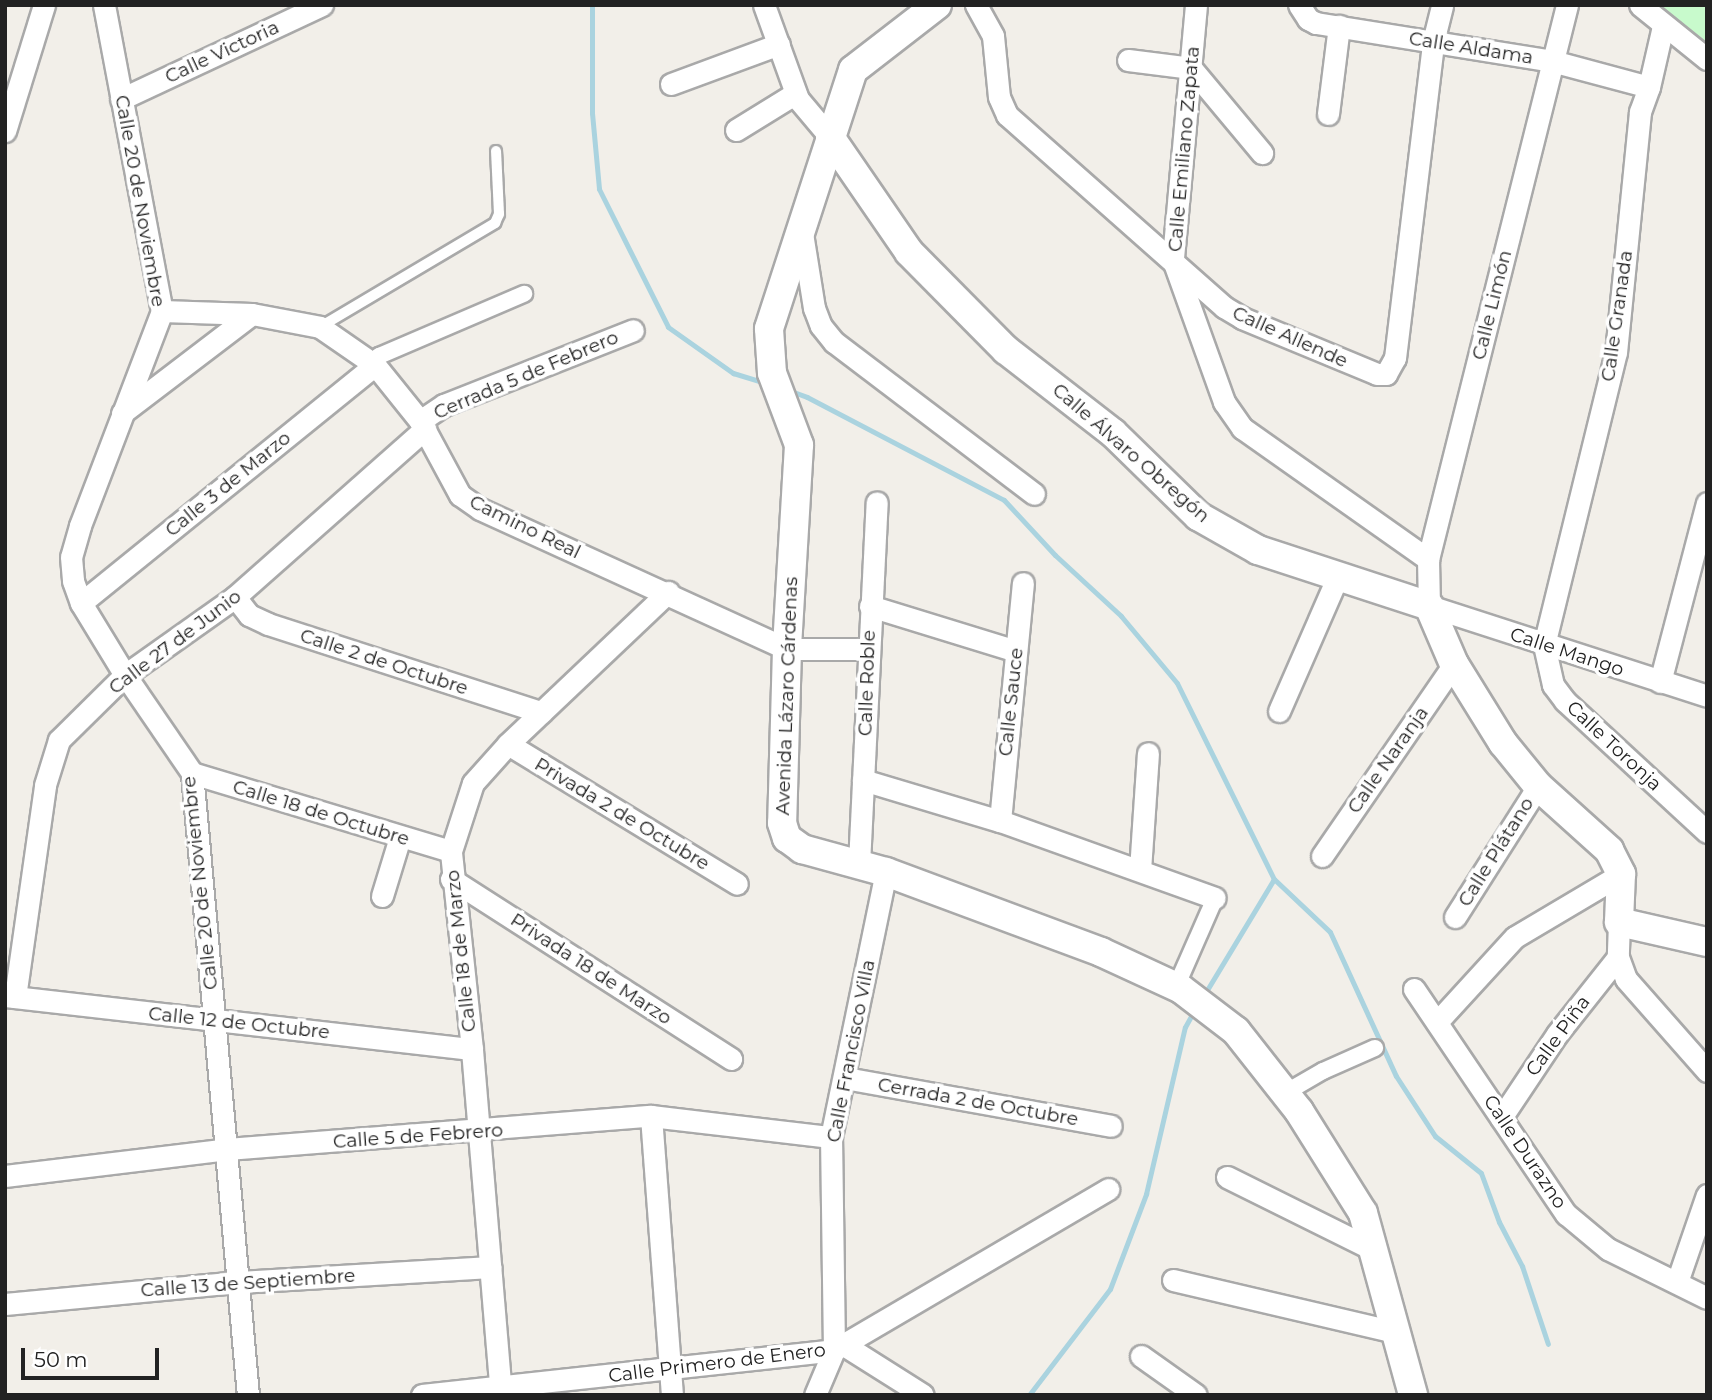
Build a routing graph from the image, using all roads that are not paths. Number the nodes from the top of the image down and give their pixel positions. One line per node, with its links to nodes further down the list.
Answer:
1 (44, 5): 26 (street)
2 (104, 5): 23 (street, Calle 20 de Noviembre)
3 (323, 5): 23 (street, Calle Victoria)
4 (764, 5): 15 (street, Calle Álvaro Obregón)
5 (937, 5): 27 (street, Avenida Lázaro Cárdenas)
6 (976, 5): 31 (street, Calle Allende)
7 (1196, 5): 19 (street, Calle Emiliano Zapata)
8 (1298, 5): 12 (street, Calle Aldama)
9 (1442, 5): 14 (street, Calle Allende)
10 (1567, 5): 18 (street, Calle Limón)
11 (1640, 5): 13 (street)
12 (1339, 26): 14 (street, Calle Aldama); 24 (street)
13 (1663, 26): 16 (street); 21 (street, Calle Granada)
14 (1433, 41): 18 (street, Calle Aldama); 31 (street, Calle Allende)
15 (779, 44): 20 (street); 22 (street, Calle Álvaro Obregón)
16 (1707, 59)
17 (1128, 60): 19 (street)
18 (1552, 61): 21 (street, Calle Aldama); 43 (street, Calle Limón)
19 (1191, 68): 29 (street); 31 (street, Calle Emiliano Zapata)
20 (671, 84)
21 (1649, 88): 51 (street, Calle Granada)
22 (796, 93): 25 (street); 27 (street, Calle Álvaro Obregón)
23 (121, 99): 33 (street, Calle 20 de Noviembre)
24 (1328, 114)
25 (736, 130)
26 (5, 131)
27 (830, 137): 30 (street, Avenida Lázaro Cárdenas); 44 (street, Calle Álvaro Obregón)
28 (496, 151): 35 (lane)
29 (1262, 153)
30 (802, 231): 40 (street); 52 (street, Avenida Lázaro Cárdenas)
31 (1173, 260): 43 (street, Calle Emiliano Zapata)
32 (524, 294): 37 (street)
33 (162, 310): 34 (street, Camino Real); 38 (street, Calle 20 de Noviembre)
34 (252, 314): 35 (street, Camino Real); 38 (street)
35 (320, 327): 37 (street, Camino Real)
36 (633, 330): 39 (street, Cerrada 5 de Febrero)
37 (375, 365): 39 (street, Camino Real); 48 (street, Calle 3 de Marzo)
38 (121, 414): 48 (street, Calle 20 de Noviembre)
39 (422, 425): 46 (street, Camino Real); 47 (street, Calle 27 de Junio)
40 (1034, 494)
41 (877, 502): 49 (street, Calle Roble)
42 (1707, 503): 57 (street)
43 (1428, 559): 50 (street, Calle Limón)
44 (1338, 576): 50 (street, Calle Álvaro Obregón); 59 (street)
45 (1023, 583): 54 (street, Calle Sauce)
46 (668, 592): 52 (street, Camino Real); 60 (street, Calle 18 de Marzo)
47 (235, 597): 56 (street, Calle 27 de Junio); 60 (street, Calle 2 de Octubre)
48 (81, 603): 56 (street, Calle 20 de Noviembre)
49 (870, 606): 53 (street, Calle Roble); 54 (street)
50 (1429, 606): 51 (street, Calle Mango); 55 (street)
51 (1544, 645): 57 (street, Calle Mango); 67 (street, Calle Toronja)
52 (788, 649): 53 (street, Camino Real); 71 (street, Avenida Lázaro Cárdenas)
53 (868, 649): 64 (street, Calle Roble)
54 (1016, 651): 66 (street, Calle Sauce)
55 (1454, 664): 65 (street); 70 (street, Calle Naranja)
56 (125, 675): 63 (street, Calle 20 de Noviembre); 85 (street, Calle 27 de Junio)
57 (1660, 682): 58 (street, Calle Mango)
58 (1707, 696)
59 (1279, 711)
60 (541, 712): 61 (street, Calle 18 de Marzo)
61 (508, 744): 69 (street, Calle 18 de Marzo); 76 (street, Privada 2 de Octubre)
62 (1148, 753): 72 (street)
63 (192, 773): 68 (street, Calle 18 de Octubre); 86 (street, Calle 20 de Noviembre)
64 (863, 779): 66 (street); 71 (street, Calle Roble)
65 (1538, 786): 74 (street); 79 (street, Calle Plátano)
66 (1000, 821): 72 (street)
67 (1707, 832)
68 (400, 837): 69 (street, Calle 18 de Octubre); 77 (street)
69 (451, 851): 75 (street, Calle 18 de Marzo)
70 (1322, 856)
71 (859, 864): 73 (street, Avenida Lázaro Cárdenas)
72 (1140, 870): 78 (street)
73 (886, 872): 83 (street, Avenida Lázaro Cárdenas); 92 (street, Calle Francisco Villa)
74 (1620, 874): 80 (street); 87 (street)
75 (452, 879): 89 (street, Calle 18 de Marzo); 90 (street, Privada 18 de Marzo)
76 (737, 884)
77 (382, 895)
78 (1215, 898): 83 (street)
79 (1455, 917)
80 (1619, 922): 81 (street); 82 (street)
81 (1707, 942)
82 (1618, 957): 91 (street); 95 (street, Calle Piña)
83 (1178, 988): 93 (street, Avenida Lázaro Cárdenas)
84 (1414, 989): 87 (street, Calle Durazno)
85 (10, 997): 86 (street, Calle 12 de Octubre)
86 (214, 1021): 89 (street, Calle 12 de Octubre); 99 (street, Calle 20 de Noviembre)
87 (1437, 1022): 95 (street, Calle Durazno)
88 (1375, 1048): 93 (street)
89 (472, 1049): 97 (street, Calle 18 de Marzo)
90 (731, 1059)
91 (1707, 1072)
92 (845, 1078): 96 (street, Cerrada 2 de Octubre); 98 (street, Calle Francisco Villa)
93 (1285, 1093): 104 (street, Avenida Lázaro Cárdenas)
94 (651, 1116): 97 (street, Calle 5 de Febrero); 98 (street, Calle 5 de Febrero); 114 (street)
95 (1501, 1118): 108 (street, Calle Durazno)
96 (1111, 1126)
97 (479, 1132): 99 (street, Calle 5 de Febrero); 105 (street, Calle 18 de Marzo)
98 (831, 1137): 112 (street, Calle Francisco Villa)
99 (227, 1149): 100 (street, Calle 5 de Febrero); 107 (street, Calle 20 de Noviembre)
100 (5, 1176)
101 (1227, 1177): 104 (street)
102 (1108, 1189): 112 (street, Calle Primero de Enero)
103 (1707, 1195): 108 (street)
104 (1376, 1251): 111 (street, Avenida Lázaro Cárdenas)
105 (491, 1267): 107 (street, Calle 13 de Septiembre); 115 (street, Calle 18 de Marzo)
106 (1173, 1280): 111 (street)
107 (239, 1282): 110 (street, Calle 13 de Septiembre); 116 (street, Calle 20 de Noviembre)
108 (1677, 1282): 109 (street, Calle Durazno)
109 (1707, 1298)
110 (5, 1304)
111 (1394, 1332): 122 (street, Avenida Lázaro Cárdenas)
112 (839, 1348): 114 (street, Calle Primero de Enero); 119 (street, Calle Francisco Villa); 120 (street, Calle Primero de Enero)
113 (1141, 1356): 121 (street)
114 (671, 1369): 115 (street, Calle Primero de Enero); 118 (street)
115 (501, 1391): 117 (street, Calle Primero de Enero)
116 (248, 1395)
117 (422, 1395)
118 (672, 1395)
119 (815, 1395)
120 (923, 1395)
121 (1196, 1395)
122 (1413, 1395)

